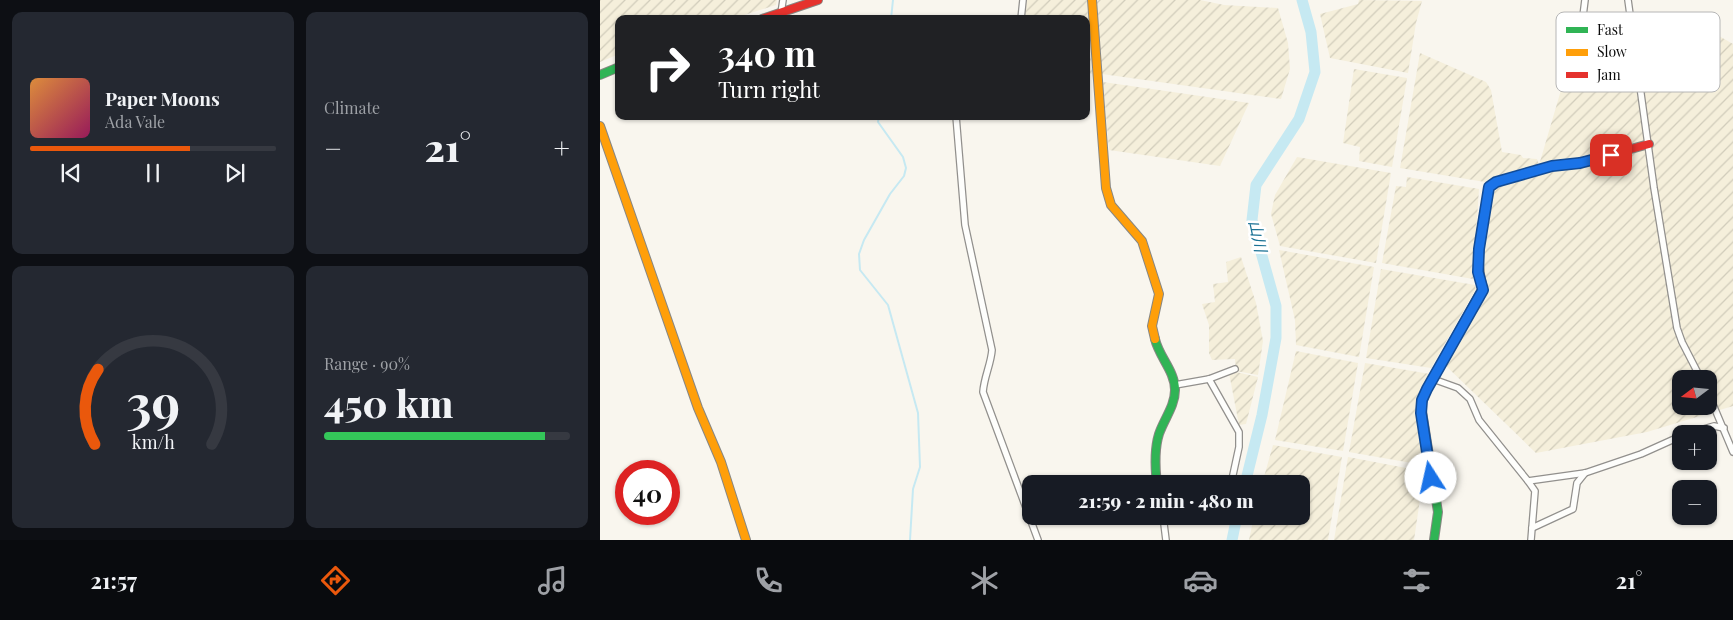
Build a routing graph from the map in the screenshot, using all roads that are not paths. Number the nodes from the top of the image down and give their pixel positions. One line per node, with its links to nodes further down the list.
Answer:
1 (783, 0): 5 (street)
2 (818, 0): 5 (street)
3 (1023, 0): 7 (street)
4 (1092, 0): 18 (street)
5 (781, 12): 6 (street)
6 (773, 15)
7 (1021, 15)
8 (615, 69): 9 (street)
9 (600, 75)
10 (1641, 92): 13 (street)
11 (956, 120): 31 (street)
12 (600, 126): 30 (street)
13 (1649, 144): 15 (street); 17 (street)
14 (1236, 369): 16 (street)
15 (1696, 370)
16 (1209, 379): 18 (street); 26 (street)
17 (1432, 379): 27 (street); 33 (street)
18 (1175, 385): 25 (street)
19 (1718, 414): 21 (street)
20 (1717, 427): 21 (street)
21 (1724, 428): 23 (street)
22 (1672, 440): 24 (street)
23 (1733, 452)
24 (1585, 473): 27 (street); 29 (street)
25 (1158, 475)
26 (1233, 475)
27 (1528, 481): 29 (street)
28 (1164, 525): 32 (street)
29 (1532, 528): 34 (street)
30 (746, 540)
31 (1038, 540)
32 (1166, 540)
33 (1434, 540)
34 (1532, 540)

